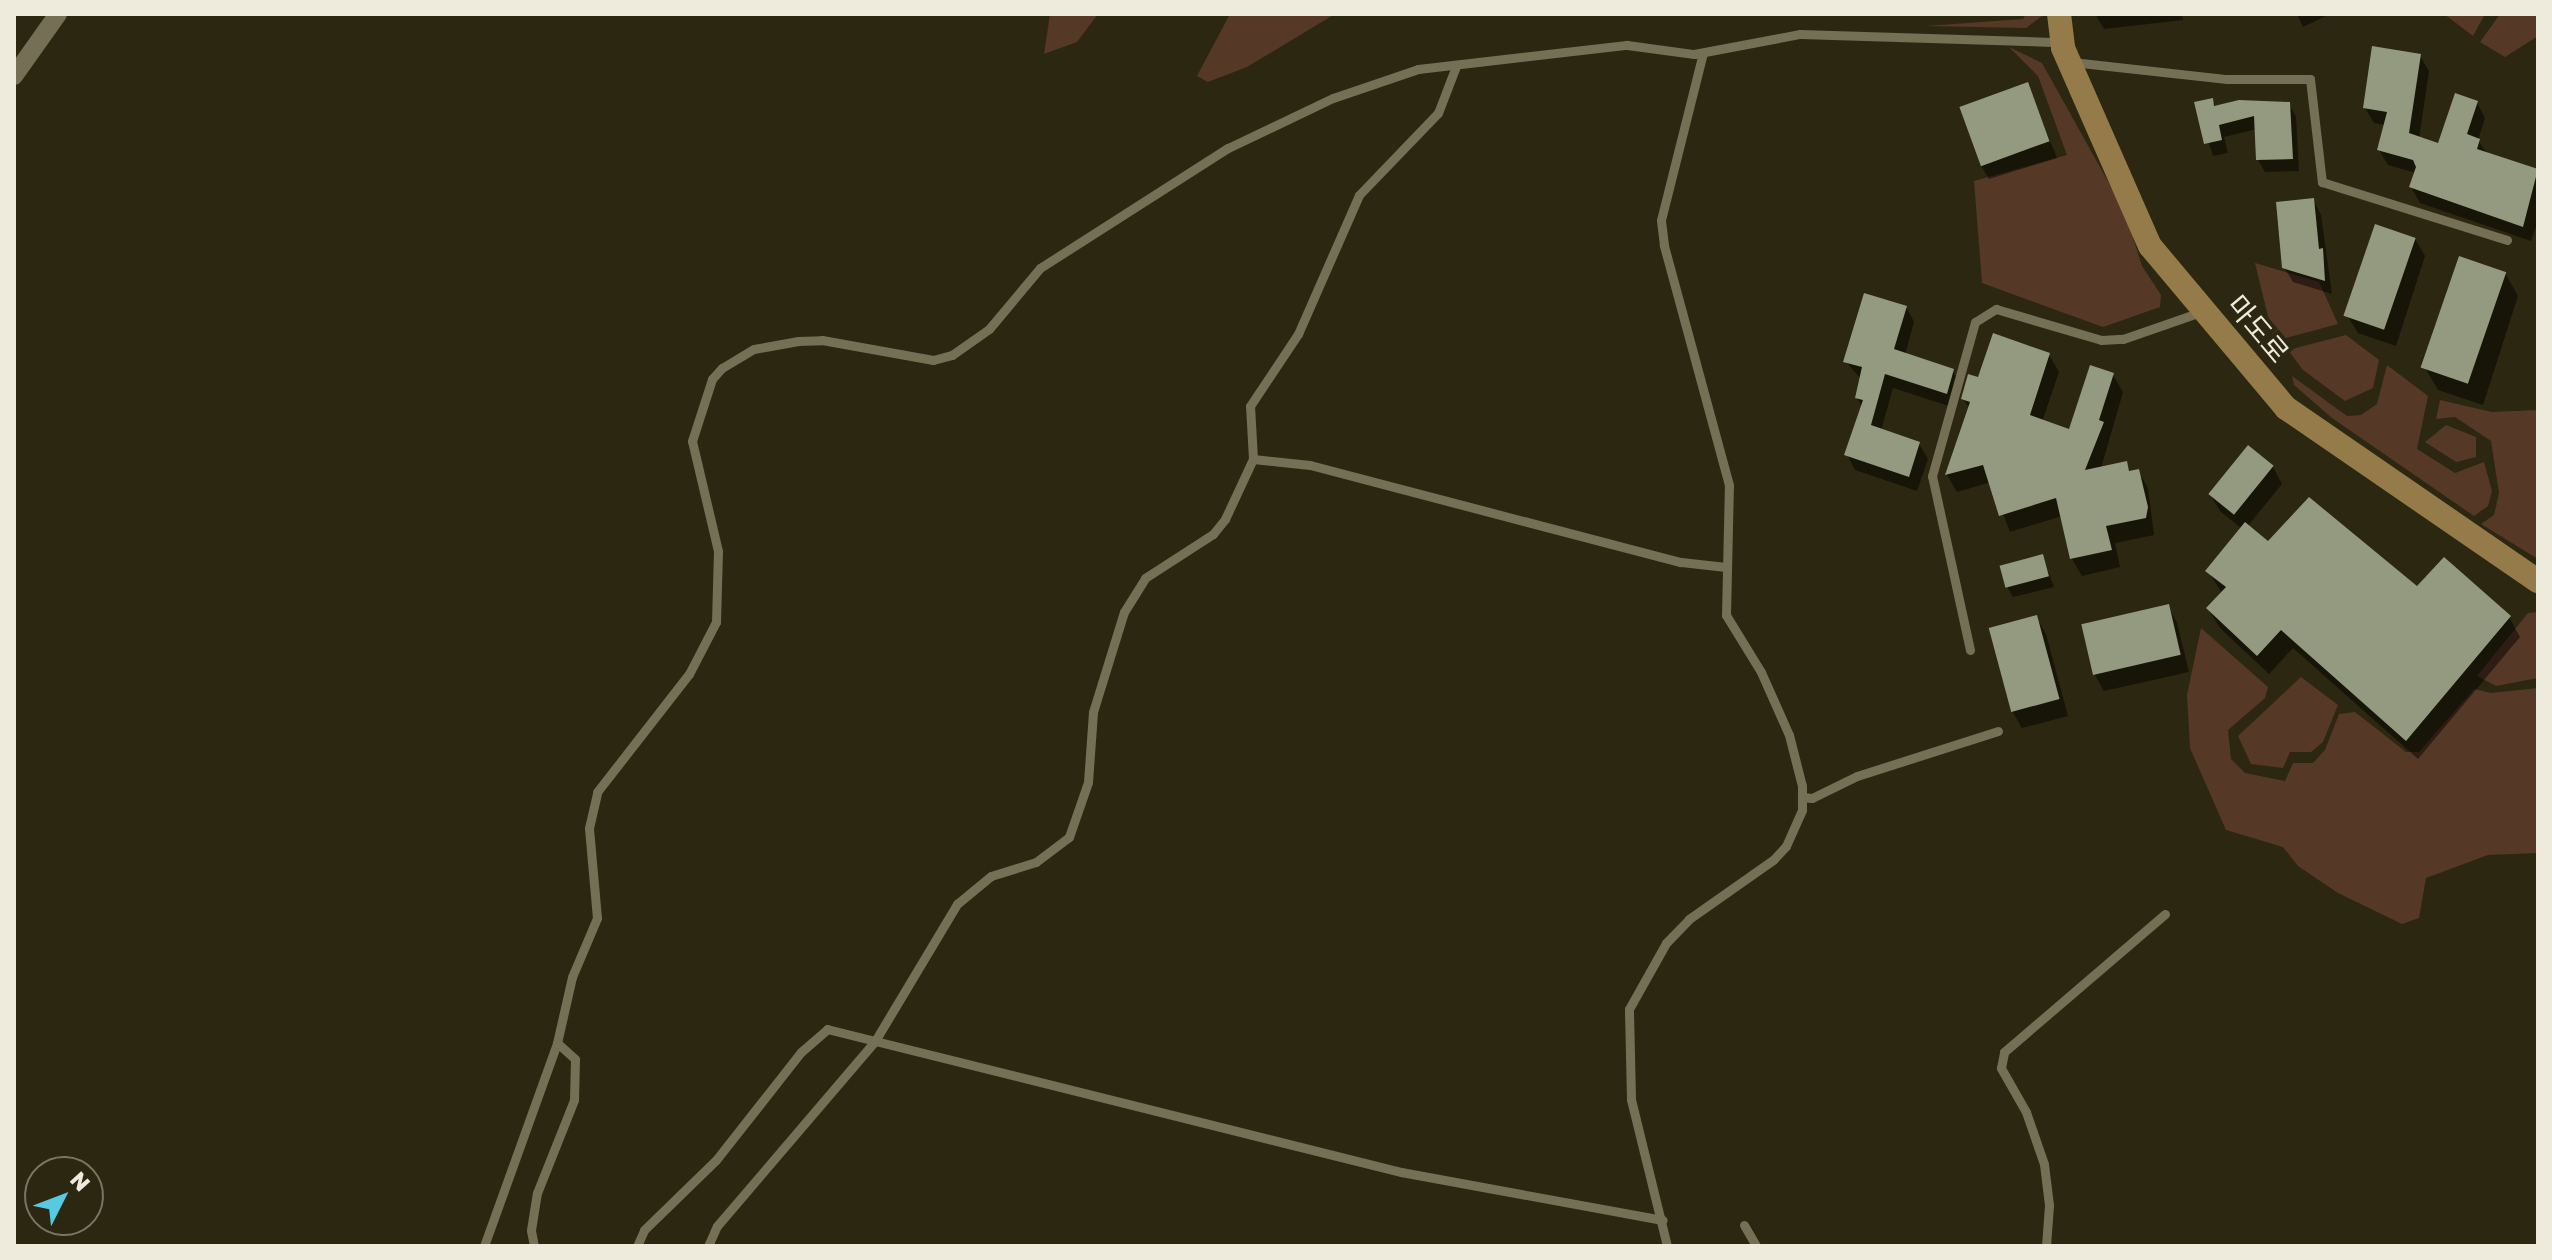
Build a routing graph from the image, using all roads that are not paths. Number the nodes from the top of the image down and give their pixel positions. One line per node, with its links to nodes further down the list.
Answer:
1 (58, 14): 6 (street)
2 (2059, 14): 3 (main road, 마도로)
3 (2066, 52): 4 (lane); 7 (lane); 8 (main road, 마도로)
4 (1703, 53): 5 (lane); 10 (lane)
5 (1456, 66): 9 (lane); 17 (lane)
6 (14, 76)
7 (2507, 240)
8 (2204, 311): 11 (main road, 마도로); 12 (lane)
9 (1253, 459): 10 (lane); 16 (lane)
10 (1726, 567): 14 (lane)
11 (2538, 581)
12 (1970, 650)
13 (1998, 731): 14 (lane)
14 (1802, 797): 18 (lane)
15 (2165, 914): 26 (lane)
16 (875, 1041): 18 (lane); 22 (lane); 23 (lane)
17 (557, 1043): 20 (lane); 21 (lane)
18 (1663, 1220): 24 (lane)
19 (1744, 1225): 25 (lane)
20 (484, 1246)
21 (534, 1246)
22 (637, 1246)
23 (708, 1246)
24 (1667, 1246)
25 (1756, 1246)
26 (2046, 1246)

